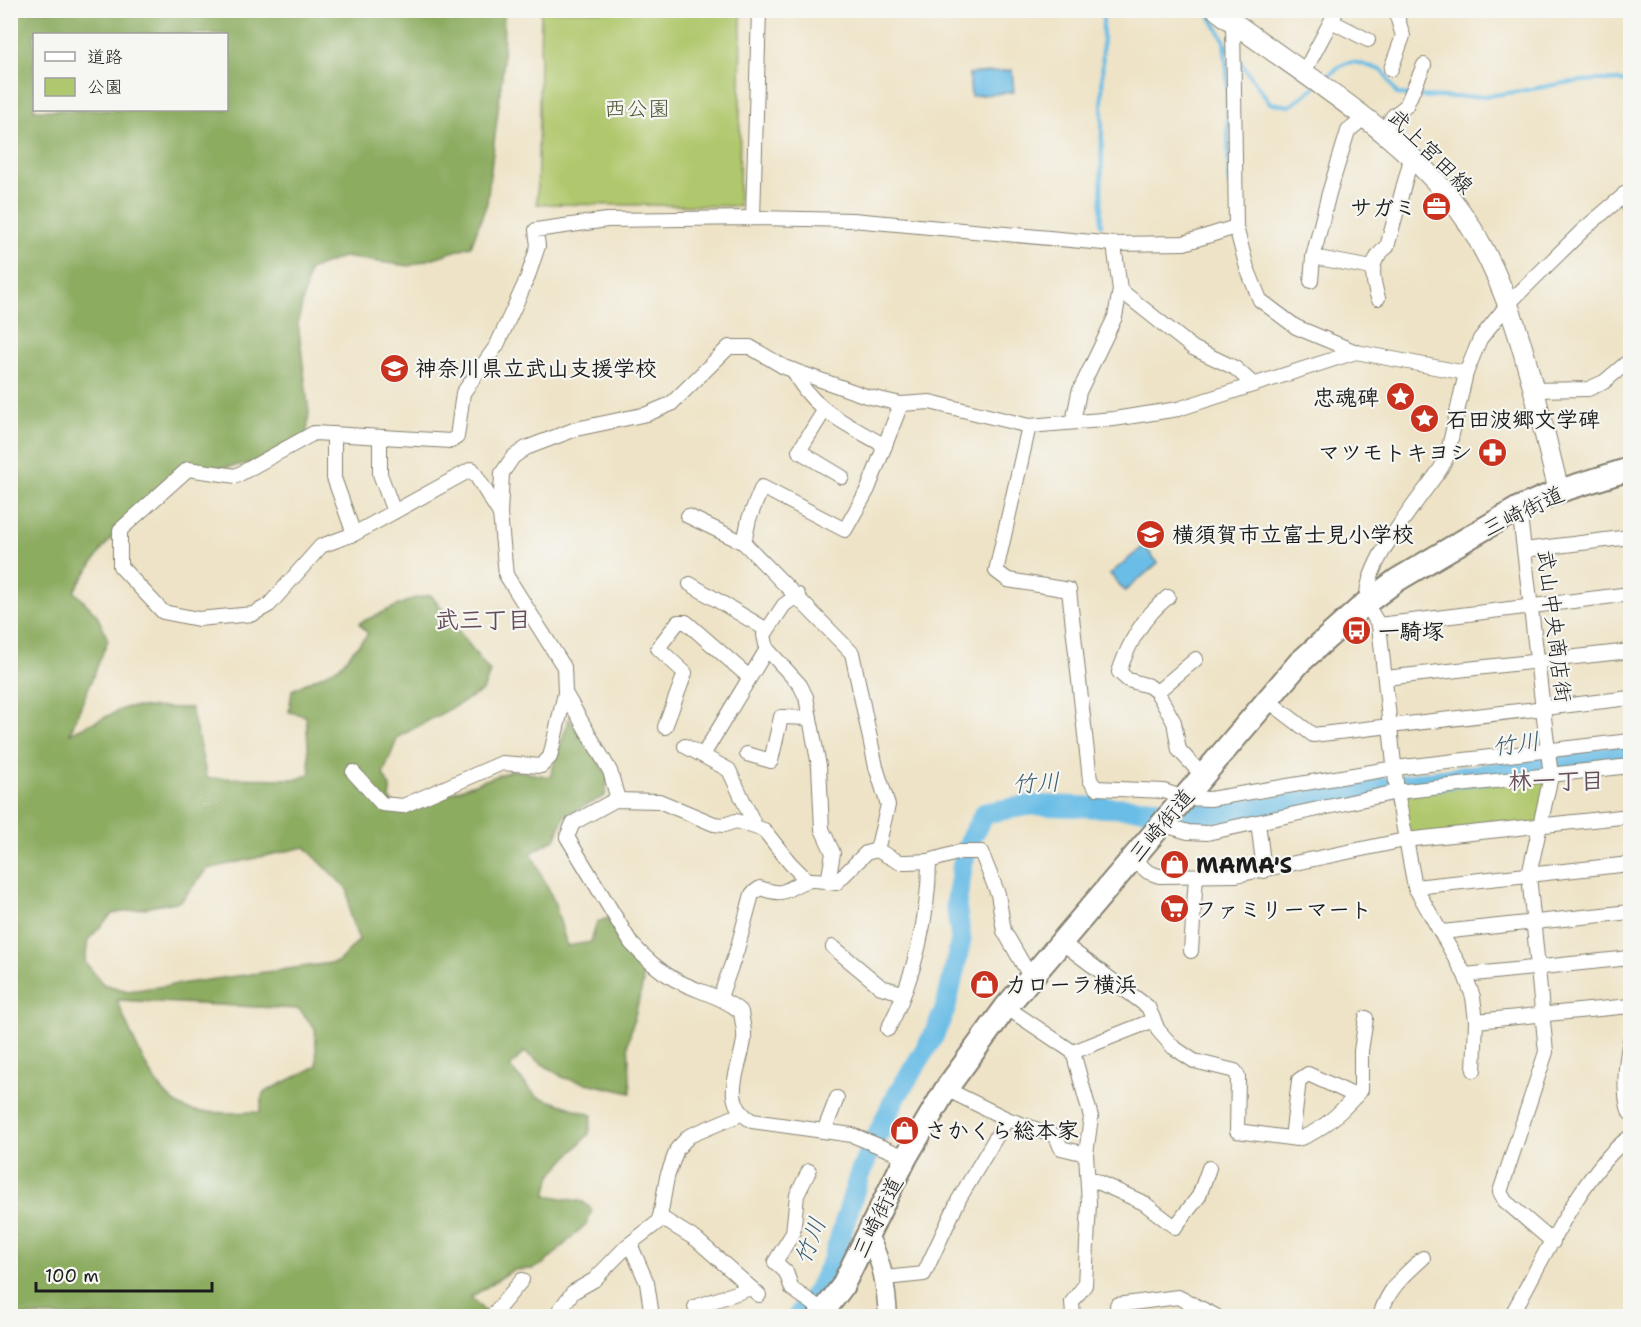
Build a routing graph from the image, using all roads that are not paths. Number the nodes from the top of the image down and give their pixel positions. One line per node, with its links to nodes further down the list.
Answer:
1 (759, 10): 14 (street)
2 (1395, 10): 7 (street)
3 (1228, 16): 8 (main road, 武上宮田線); 15 (street)
4 (1334, 16): 5 (street); 8 (street)
5 (1368, 40)
6 (1424, 65): 10 (street)
7 (1391, 69)
8 (1313, 81): 9 (main road, 武上宮田線)
9 (1363, 119): 10 (main road, 武上宮田線); 17 (street)
10 (1382, 134): 11 (main road, 武上宮田線)
11 (1411, 159): 18 (street); 22 (main road, 武上宮田線)
12 (1627, 192): 13 (street); 22 (street)
13 (1630, 209)
14 (753, 218): 16 (street); 34 (street)
15 (1236, 227): 16 (street); 23 (street)
16 (1113, 244): 20 (street)
17 (1313, 257): 18 (street); 19 (street)
18 (1372, 268): 21 (street)
19 (1311, 281)
20 (1120, 290): 27 (street); 31 (street)
21 (1378, 298)
22 (1508, 304): 26 (street); 28 (main road, 武上宮田線)
23 (1356, 352): 26 (street); 27 (street)
24 (1630, 360): 28 (street)
25 (793, 370): 29 (street); 30 (street); 41 (street)
26 (1466, 373): 51 (street)
27 (1253, 384): 31 (street)
28 (1532, 390): 38 (main road, 武上宮田線)
29 (901, 404): 32 (street); 35 (street)
30 (824, 411): 35 (street); 37 (street)
31 (1073, 422): 32 (street)
32 (1029, 426): 80 (street)
33 (334, 434): 34 (street); 43 (street); 43 (street)
34 (380, 438): 40 (street)
35 (885, 446): 45 (street)
36 (1630, 470): 38 (main road, 三崎街道)
37 (842, 477)
38 (1559, 491): 39 (main road, 三崎街道)
39 (1519, 508): 46 (street, 武山中央商店街); 51 (main road, 三崎街道)
40 (394, 512): 41 (street); 43 (street)
41 (500, 514): 62 (street)
42 (688, 516): 45 (street)
43 (354, 534)
44 (1630, 537): 46 (street)
45 (744, 543): 49 (street)
46 (1524, 550): 52 (street, 武山中央商店街)
47 (690, 584): 54 (street)
48 (1630, 594): 52 (street)
49 (798, 595): 54 (street); 88 (street)
50 (1168, 597): 61 (street)
51 (1366, 603): 53 (street); 64 (main road, 三崎街道)
52 (1531, 606): 53 (street); 58 (street, 武山中央商店街)
53 (1379, 625): 60 (street)
54 (768, 630): 55 (street)
55 (768, 649): 59 (street); 66 (street)
56 (1630, 651): 58 (street)
57 (1196, 659): 61 (street)
58 (1538, 661): 60 (street); 65 (street, 武山中央商店街)
59 (749, 677): 68 (street); 73 (street)
60 (1385, 678): 67 (street)
61 (1157, 692): 77 (street)
62 (566, 693): 76 (street); 81 (street)
63 (1630, 698): 65 (street)
64 (1266, 699): 67 (street); 77 (main road, 三崎街道)
65 (1544, 707): 67 (street); 71 (street, 武山中央商店街)
66 (810, 718): 72 (street); 96 (street)
67 (1390, 725): 75 (street)
68 (665, 727)
69 (1630, 741): 71 (street)
70 (685, 747): 73 (street)
71 (1550, 750): 75 (street); 78 (street, 武山中央商店街)
72 (747, 754)
73 (703, 755): 85 (street)
74 (1630, 766): 78 (street)
75 (1395, 768): 79 (street); 80 (street)
76 (353, 772)
77 (1203, 776): 80 (main road, 三崎街道)
78 (1551, 776): 79 (street); 86 (street, 武山中央商店街)
79 (1397, 792): 84 (street); 87 (street)
80 (1184, 798): 83 (main road, 三崎街道)
81 (615, 800): 85 (street); 109 (street)
82 (1630, 816): 86 (street)
83 (1164, 822): 84 (street); 89 (main road, 三崎街道)
84 (1258, 822): 92 (street)
85 (755, 826): 95 (street)
86 (1540, 826): 87 (street); 93 (street, 武山中央商店街)
87 (1405, 840): 92 (street); 97 (street)
88 (877, 850): 90 (street); 96 (street)
89 (1133, 860): 94 (street); 101 (main road, 三崎街道)
90 (929, 861): 107 (street); 108 (street)
91 (1630, 864): 93 (street)
92 (1264, 871): 94 (street)
93 (1529, 875): 97 (street); 99 (street, 武山中央商店街)
94 (1196, 876): 103 (street)
95 (807, 880): 96 (street); 109 (street)
96 (828, 882)
97 (1415, 887): 100 (street)
98 (1630, 912): 99 (street)
99 (1534, 922): 100 (street); 105 (street, 武山中央商店街)
100 (1442, 932): 106 (street)
101 (1061, 942): 107 (main road, 三崎街道); 114 (street)
102 (833, 947): 108 (street)
103 (1191, 951)
104 (1630, 958): 105 (street)
105 (1538, 968): 106 (street); 112 (street, 武山中央商店街)
106 (1465, 975): 115 (street)
107 (1031, 978): 111 (main road, 三崎街道)
108 (903, 993): 116 (street)
109 (720, 997): 124 (street)
110 (1630, 1006): 112 (street)
111 (1006, 1007): 118 (street); 120 (main road, 三崎街道)
112 (1542, 1013): 115 (street); 136 (street, 武山中央商店街)
113 (1366, 1018): 121 (street)
114 (1154, 1020): 118 (street); 128 (street)
115 (1476, 1021): 119 (street)
116 (888, 1029)
117 (1630, 1040): 123 (street)
118 (1073, 1052): 129 (street)
119 (1474, 1070)
120 (946, 1089): 125 (street); 130 (main road, 三崎街道)
121 (1356, 1096): 128 (street); 128 (street)
122 (837, 1098): 126 (street)
123 (1630, 1113)
124 (741, 1114): 126 (street); 134 (street)
125 (1007, 1119): 129 (street); 139 (street)
126 (824, 1131): 130 (street)
127 (1630, 1137): 136 (street)
128 (1292, 1138)
129 (1086, 1154): 133 (street)
130 (906, 1157): 135 (main road, 三崎街道)
131 (1209, 1168): 133 (street)
132 (809, 1172): 144 (street)
133 (1089, 1178): 149 (street)
134 (660, 1217): 137 (street); 142 (street)
135 (868, 1236): 139 (street); 144 (main road, 三崎街道)
136 (1553, 1242): 152 (street)
137 (630, 1244): 145 (street); 147 (street)
138 (1423, 1258): 151 (street)
139 (885, 1278): 148 (street)
140 (522, 1280): 146 (street)
141 (1117, 1305): 143 (street)
142 (695, 1307)
143 (1191, 1311): 150 (street)
144 (822, 1314)
145 (652, 1316)
146 (492, 1317)
147 (555, 1317)
148 (888, 1317)
149 (1073, 1317)
150 (1216, 1317)
151 (1380, 1317)
152 (1511, 1317)

